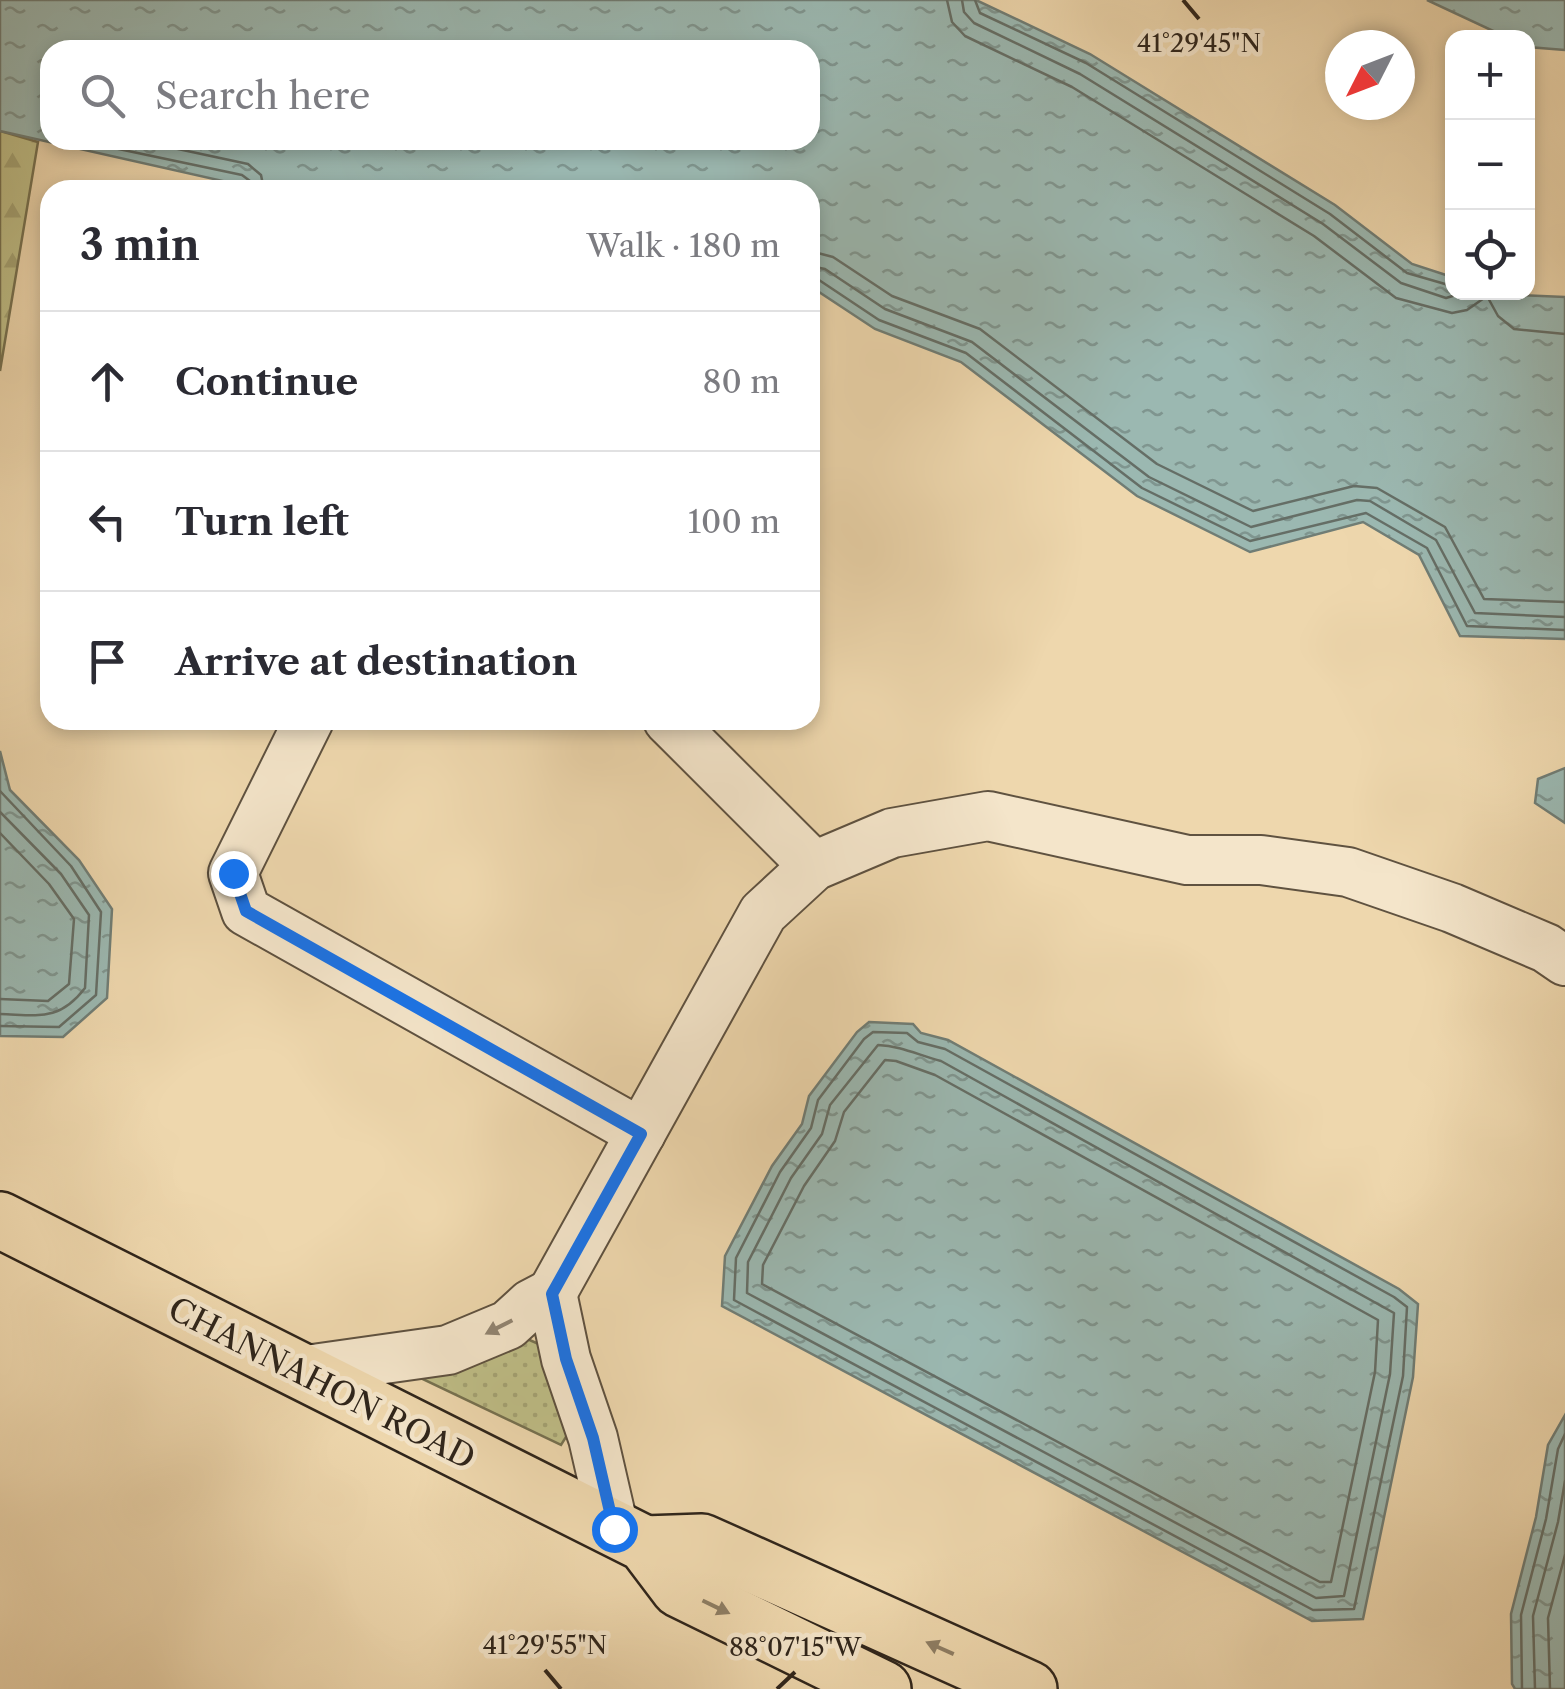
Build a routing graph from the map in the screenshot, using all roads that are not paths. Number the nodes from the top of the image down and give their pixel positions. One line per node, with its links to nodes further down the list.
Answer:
1 (304, 730): 5 (lane)
2 (678, 730): 3 (lane)
3 (814, 866): 4 (lane); 5 (lane)
4 (1565, 961)
5 (641, 1134): 7 (lane)
6 (0, 1220): 8 (main road, CHANNAHON ROAD)
7 (552, 1294): 8 (lane, one-way to 8); 9 (lane)
8 (299, 1372): 9 (main road, CHANNAHON ROAD)
9 (630, 1537): 10 (main road, CHANNAHON ROAD, one-way to 10); 11 (main road, CHANNAHON ROAD, one-way to 9)
10 (884, 1689)
11 (1029, 1689)

